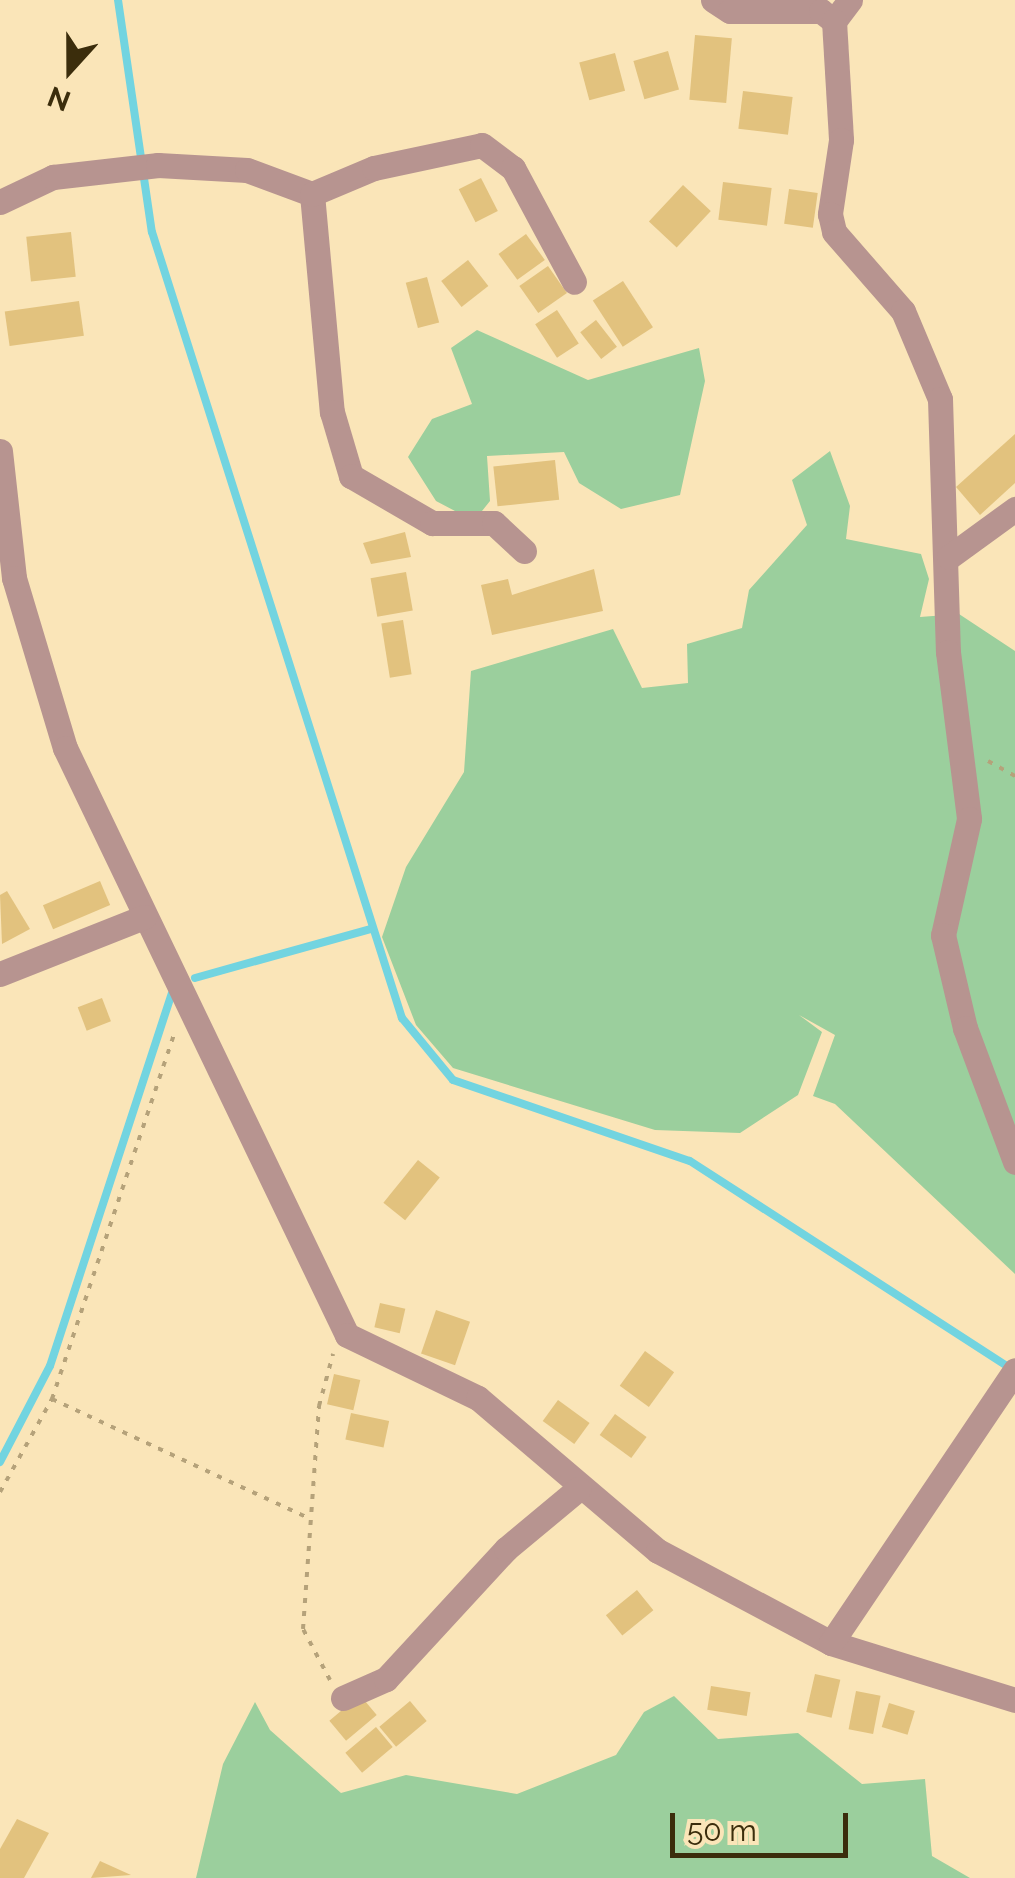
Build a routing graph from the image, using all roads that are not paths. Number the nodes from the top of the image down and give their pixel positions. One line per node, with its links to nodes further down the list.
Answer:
1 (713, 0): 2 (street)
2 (842, 10): 9 (street)
3 (312, 194): 4 (street); 5 (street); 8 (street)
4 (0, 202)
5 (574, 282)
6 (0, 451): 10 (street)
7 (1015, 509): 9 (street)
8 (524, 551)
9 (950, 557): 12 (street)
10 (144, 917): 11 (street); 14 (street)
11 (0, 974)
12 (1015, 1162)
13 (1015, 1370): 15 (street)
14 (578, 1489): 15 (street); 16 (street)
15 (832, 1643): 17 (street)
16 (343, 1698)
17 (1015, 1700)

